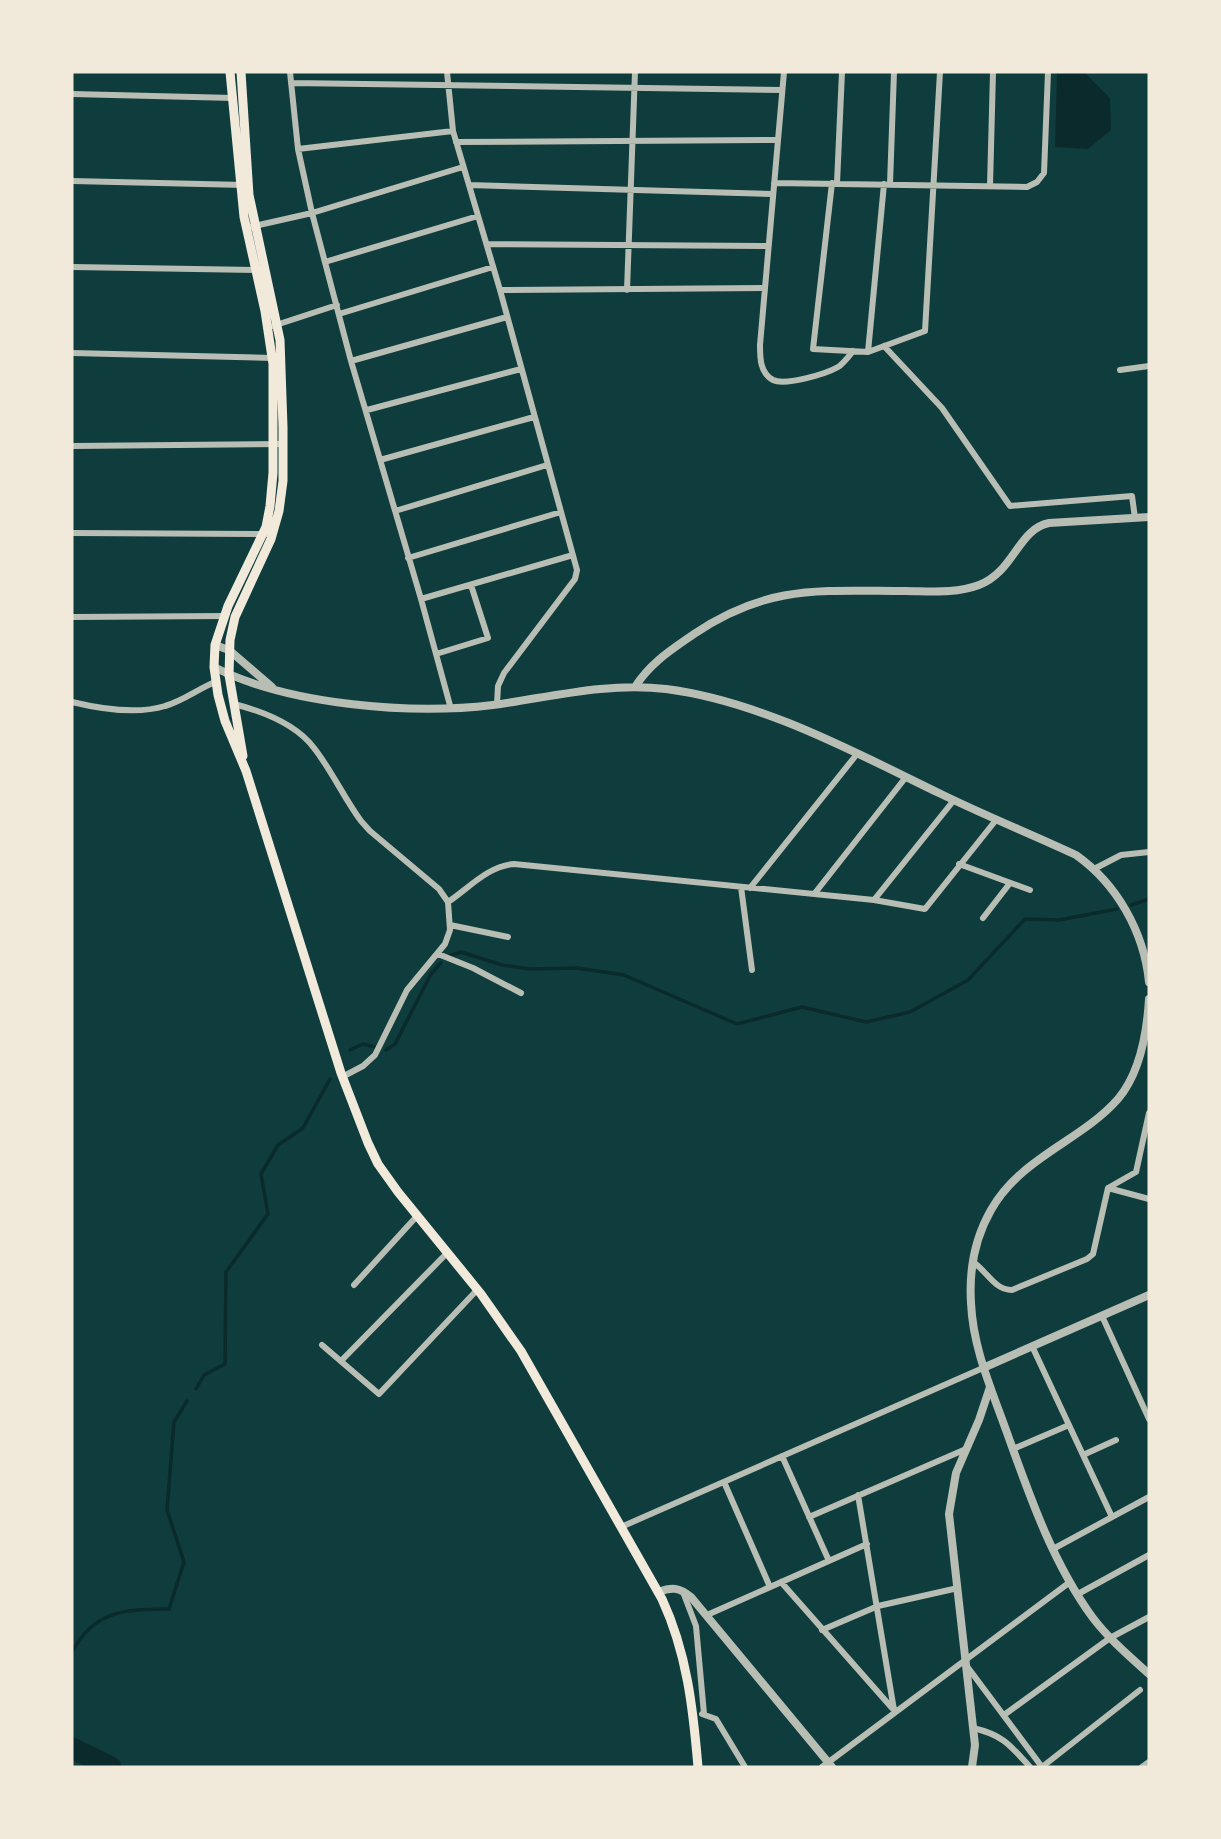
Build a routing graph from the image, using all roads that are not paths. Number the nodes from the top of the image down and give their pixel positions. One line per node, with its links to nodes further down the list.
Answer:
1 (230, 72): 17 (main road)
2 (242, 72): 18 (main road)
3 (290, 72): 12 (street)
4 (447, 72): 13 (street)
5 (635, 72): 14 (street)
6 (784, 72): 15 (street)
7 (842, 72): 27 (street)
8 (894, 72): 28 (street)
9 (940, 72): 31 (street)
10 (993, 72): 32 (street)
11 (1048, 72): 32 (street)
12 (291, 83): 13 (street); 23 (street)
13 (447, 85): 14 (street); 19 (street)
14 (634, 88): 15 (street); 21 (street)
15 (782, 90): 20 (street)
16 (72, 94): 17 (street)
17 (232, 97): 18 (street); 29 (main road)
18 (244, 98): 29 (main road)
19 (453, 131): 22 (street); 23 (street)
20 (778, 140): 21 (street); 26 (street)
21 (632, 141): 22 (street); 33 (street)
22 (456, 142): 24 (street)
23 (298, 149): 35 (street)
24 (463, 167): 30 (street); 35 (street)
25 (72, 181): 29 (street)
26 (774, 183): 27 (street); 34 (street)
27 (834, 183): 28 (street); 53 (street)
28 (887, 184): 31 (street); 54 (street)
29 (244, 185): 37 (main road)
30 (469, 185): 33 (street); 36 (street)
31 (934, 185): 32 (street); 52 (street)
32 (990, 186)
33 (631, 189): 34 (street); 39 (street)
34 (773, 194): 40 (street)
35 (312, 213): 37 (street); 41 (street)
36 (478, 216): 38 (street); 41 (street)
37 (250, 228): 44 (main road)
38 (487, 244): 39 (street); 43 (street)
39 (628, 245): 40 (street); 47 (street)
40 (768, 246): 45 (street)
41 (325, 262): 48 (street)
42 (72, 267): 44 (street)
43 (493, 267): 46 (street); 49 (street)
44 (260, 270): 51 (main road)
45 (765, 288): 47 (street); 53 (street)
46 (500, 290): 47 (street); 50 (street)
47 (627, 290)
48 (337, 305): 49 (street); 51 (street)
49 (339, 314): 57 (street)
50 (507, 317): 57 (street); 59 (street)
51 (272, 326): 56 (main road)
52 (884, 346): 54 (street); 70 (street)
53 (853, 351): 54 (street)
54 (867, 352)
55 (72, 353): 56 (street)
56 (277, 358): 63 (main road)
57 (351, 361): 61 (street)
58 (1149, 366): 60 (street)
59 (521, 369): 61 (street); 62 (street)
60 (1120, 370)
61 (367, 410): 65 (street)
62 (534, 417): 65 (street); 66 (street)
63 (278, 444): 64 (street); 72 (main road)
64 (72, 446)
65 (380, 460): 67 (street)
66 (547, 465): 67 (street); 68 (street)
67 (394, 511): 74 (street)
68 (561, 512): 73 (street); 74 (street)
69 (1149, 517): 70 (street)
70 (1135, 518): 85 (street)
71 (72, 533): 72 (street)
72 (268, 534): 77 (main road); 80 (main road)
73 (573, 555): 75 (street); 89 (street)
74 (408, 558): 76 (street)
75 (471, 584): 76 (street); 81 (street)
76 (421, 599): 81 (street)
77 (224, 616): 78 (street); 79 (main road)
78 (72, 617)
79 (215, 645): 80 (street); 82 (main road)
80 (229, 650): 83 (main road); 86 (street)
81 (436, 654): 90 (street)
82 (214, 667): 83 (street); 84 (main road)
83 (229, 675): 86 (street); 88 (main road)
84 (215, 682): 87 (street); 92 (main road)
85 (635, 687): 89 (street); 91 (street)
86 (278, 691): 90 (street)
87 (72, 702)
88 (234, 704): 92 (main road); 105 (street)
89 (496, 704): 90 (street)
90 (451, 709)
91 (857, 754): 93 (street); 101 (street)
92 (246, 771): 115 (main road)
93 (906, 777): 94 (street); 103 (street)
94 (954, 800): 95 (street); 104 (street)
95 (996, 820): 97 (street); 98 (street)
96 (1149, 852): 98 (street)
97 (959, 864): 99 (street); 104 (street)
98 (1094, 869): 111 (street)
99 (1010, 883): 102 (street); 106 (street)
100 (741, 887): 101 (street); 105 (street); 110 (street)
101 (750, 888): 103 (street)
102 (1030, 890)
103 (815, 893): 104 (street)
104 (874, 900)
105 (448, 902): 107 (street)
106 (983, 918)
107 (450, 925): 108 (street); 109 (street)
108 (508, 937)
109 (438, 954): 112 (street); 115 (street)
110 (752, 970)
111 (1149, 982)
112 (522, 993)
113 (1149, 999): 114 (street)
114 (1145, 1051): 121 (street)
115 (342, 1077): 119 (main road)
116 (1149, 1113): 117 (street)
117 (1108, 1188): 118 (street); 121 (street)
118 (1149, 1199)
119 (417, 1216): 120 (main road); 122 (street)
120 (447, 1253): 123 (main road); 128 (street)
121 (973, 1262): 129 (street)
122 (354, 1285)
123 (477, 1290): 128 (street); 143 (main road)
124 (1149, 1295): 125 (street)
125 (1102, 1315): 127 (street); 131 (street)
126 (321, 1345): 128 (street)
127 (1032, 1346): 129 (street); 132 (street)
128 (341, 1361)
129 (983, 1368): 130 (street); 137 (street)
130 (990, 1387): 134 (street); 135 (street)
131 (1149, 1419)
132 (1069, 1425): 135 (street); 136 (street)
133 (1116, 1440): 136 (street)
134 (966, 1449): 139 (street); 151 (street)
135 (1013, 1449): 145 (street)
136 (1083, 1455): 142 (street)
137 (782, 1456): 138 (street); 141 (street)
138 (724, 1482): 143 (street); 150 (street)
139 (858, 1496): 141 (street); 144 (street)
140 (1149, 1497): 142 (street)
141 (809, 1517): 147 (street)
142 (1112, 1517): 145 (street)
143 (621, 1527): 153 (main road)
144 (867, 1544): 147 (street); 155 (street)
145 (1052, 1549): 148 (street)
146 (1149, 1555): 154 (street)
147 (829, 1561): 149 (street)
148 (1070, 1582): 154 (street); 160 (street)
149 (780, 1583): 150 (street); 158 (street)
150 (769, 1587): 156 (street)
151 (958, 1588): 155 (street); 160 (street)
152 (682, 1590): 153 (street); 156 (street); 164 (street)
153 (658, 1592): 165 (main road)
154 (1078, 1594): 159 (street)
155 (877, 1606): 158 (street); 163 (street)
156 (707, 1615): 169 (street)
157 (1149, 1617): 159 (street)
158 (822, 1630): 163 (street)
159 (1110, 1638): 161 (street); 166 (street)
160 (965, 1662): 163 (street); 166 (street); 167 (street)
161 (1149, 1674)
162 (1140, 1690): 174 (street)
163 (895, 1711): 169 (street)
164 (704, 1714): 165 (street); 171 (street)
165 (693, 1715): 170 (main road)
166 (1004, 1715): 174 (street)
167 (973, 1728): 172 (street); 173 (street)
168 (1149, 1762): 175 (street)
169 (828, 1766)
170 (698, 1767)
171 (745, 1767)
172 (972, 1767)
173 (1030, 1767)
174 (1042, 1767)
175 (1142, 1767)

